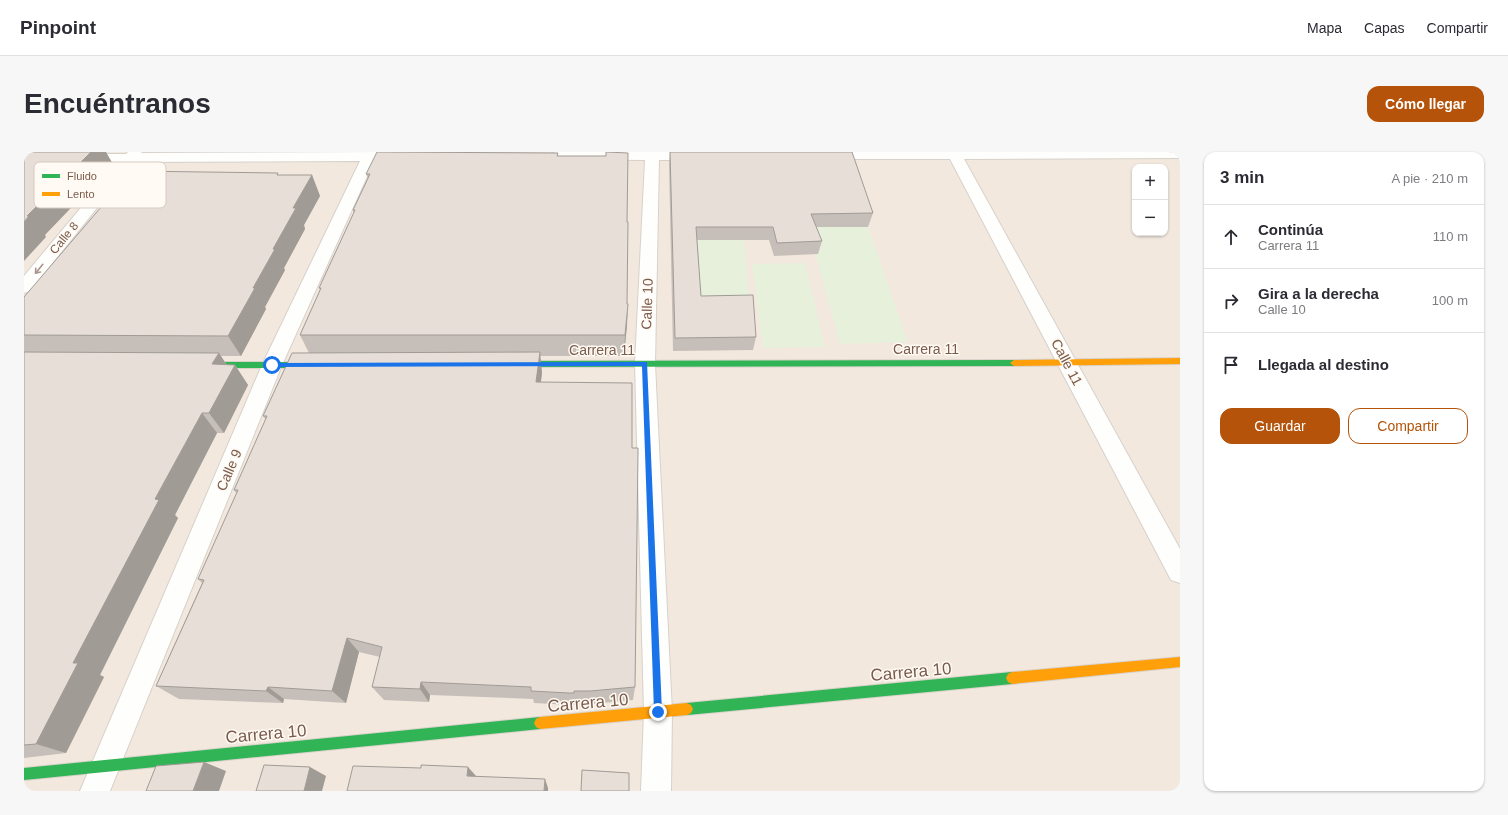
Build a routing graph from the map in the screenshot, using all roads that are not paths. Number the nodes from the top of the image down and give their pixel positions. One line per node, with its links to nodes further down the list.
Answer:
1 (954, 153): 6 (street); 12 (street); 16 (street, Calle 11)
2 (370, 154): 9 (street); 11 (street); 20 (street, Calle 9)
3 (556, 154): 4 (street); 7 (street)
4 (652, 154): 8 (street); 18 (street, Calle 10)
5 (133, 155): 10 (street); 11 (street)
6 (811, 155)
7 (540, 156)
8 (716, 156)
9 (416, 157)
10 (24, 158)
11 (149, 160)
12 (1178, 160)
13 (89, 208): 14 (street, Calle 8, one-way to 14)
14 (24, 287)
15 (1180, 361): 16 (street, Carrera 11)
16 (1067, 363): 18 (street, Carrera 11); 22 (street, Calle 11)
17 (502, 364): 18 (street, Carrera 11)
18 (645, 364): 24 (street, Calle 10)
19 (192, 365): 20 (street)
20 (272, 365): 21 (street); 25 (street, Calle 9)
21 (327, 365)
22 (1180, 572)
23 (1180, 662): 24 (street, Carrera 10)
24 (658, 712): 25 (street, Carrera 10); 28 (street, Calle 10)
25 (106, 765): 26 (street, Carrera 10); 27 (street, Calle 9)
26 (24, 774)
27 (95, 791)
28 (656, 791)

